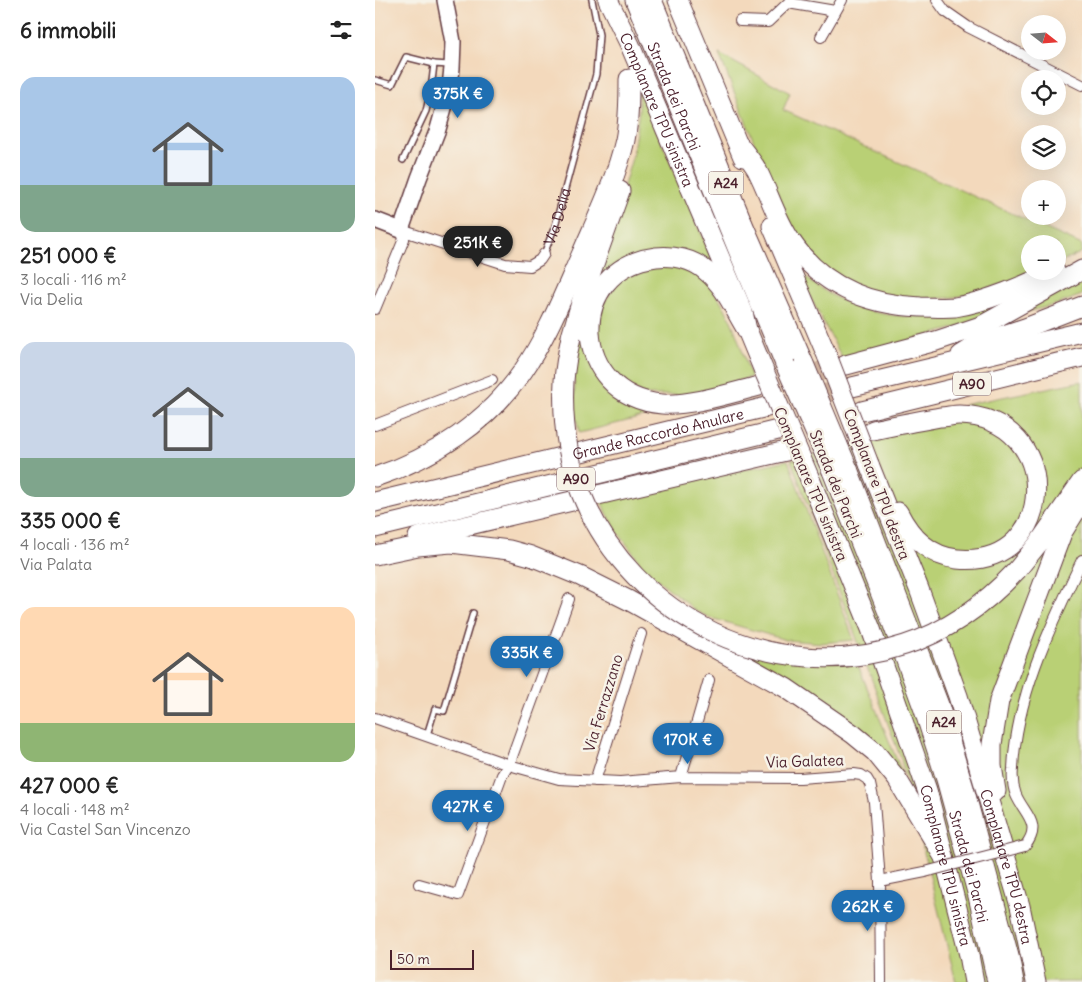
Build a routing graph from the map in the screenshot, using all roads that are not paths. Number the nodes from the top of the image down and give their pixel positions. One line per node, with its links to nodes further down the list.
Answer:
1 (445, 0): 14 (street)
2 (592, 0): 24 (lane, Via Delia)
3 (603, 0): 16 (highway)
4 (608, 0): 31 (highway, Complanare TPU sinistra)
5 (635, 0): 45 (highway, Strada dei Parchi / A24, bridge)
6 (652, 0): 45 (highway, Strada dei Parchi / A24, bridge)
7 (678, 0): 20 (highway, Complanare TPU destra)
8 (842, 0): 10 (street)
9 (937, 0): 17 (street)
10 (835, 11): 11 (street); 12 (street)
11 (740, 21)
12 (821, 37)
13 (433, 64): 14 (lane); 15 (lane); 18 (lane)
14 (452, 65): 19 (street)
15 (375, 80)
16 (629, 80): 47 (highway); 48 (highway, bridge)
17 (1082, 85)
18 (423, 119): 19 (lane); 21 (lane)
19 (439, 127): 23 (street)
20 (739, 145): 28 (highway); 46 (highway, Complanare TPU destra, bridge)
21 (403, 160)
22 (375, 220): 23 (street, Via Delia)
23 (401, 230): 24 (street, Via Delia); 30 (street)
24 (544, 254)
25 (1082, 259): 26 (highway)
26 (1066, 266)
27 (1082, 270): 35 (highway)
28 (1033, 280)
29 (1082, 306): 34 (highway)
30 (375, 309)
31 (747, 330): 36 (highway, Complanare TPU sinistra); 36 (highway)
32 (1082, 332): 34 (highway, A90)
33 (1082, 358): 40 (highway, A90)
34 (951, 363): 38 (highway, A90)
35 (846, 365)
36 (761, 379): 66 (highway, Complanare TPU sinistra, bridge)
37 (492, 380): 41 (street)
38 (852, 387)
39 (767, 407): 50 (highway, Grande Raccordo Anulare / A90)
40 (862, 411)
41 (375, 425)
42 (778, 430): 52 (highway, Grande Raccordo Anulare / A90)
43 (873, 430): 46 (highway)
44 (786, 451): 53 (highway)
45 (840, 470): 72 (highway, Strada dei Parchi / A24); 73 (highway, Strada dei Parchi / A24)
46 (872, 471): 69 (highway, Complanare TPU destra)
47 (375, 477)
48 (1082, 481)
49 (1082, 501): 56 (highway)
50 (375, 502)
51 (1082, 514): 56 (highway)
52 (375, 528)
53 (375, 547)
54 (375, 554): 66 (highway)
55 (1082, 560): 67 (street, bridge)
56 (1043, 586): 69 (highway)
57 (569, 599): 63 (street)
58 (473, 614): 62 (lane)
59 (641, 634): 65 (street, Via Ferrazzano)
60 (709, 680): 64 (street)
61 (375, 718): 62 (street, Via Galatea)
62 (427, 735): 63 (street, Via Galatea)
63 (509, 765): 65 (street, Via Galatea); 68 (street)
64 (681, 777): 65 (street, Via Galatea); 67 (street, Via Galatea)
65 (595, 781)
66 (944, 857): 71 (highway, Complanare TPU sinistra)
67 (880, 881): 70 (street, Via Galatea)
68 (419, 884)
69 (1020, 906): 74 (highway, Complanare TPU destra)
70 (881, 982)
71 (974, 982)
72 (997, 982)
73 (1014, 982)
74 (1036, 982)

